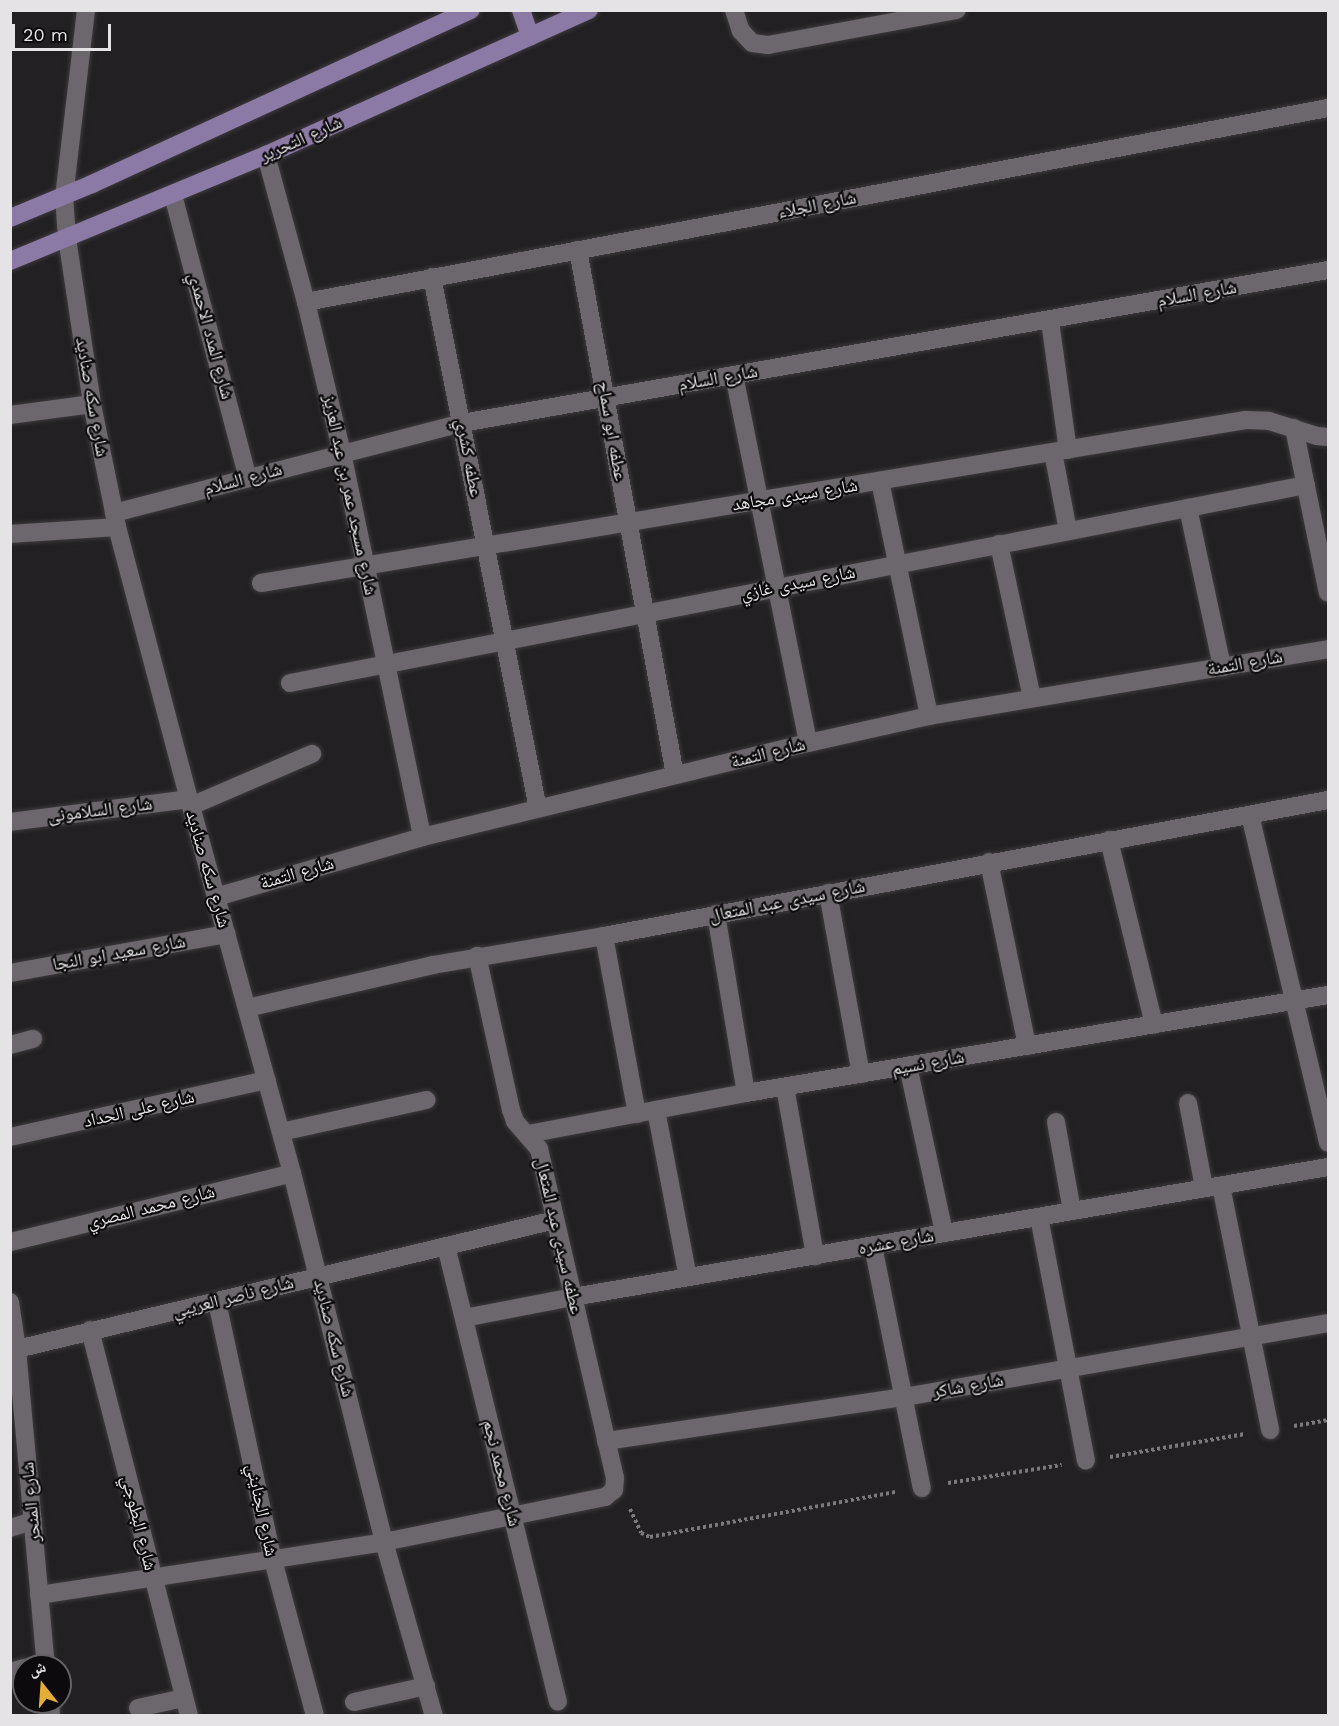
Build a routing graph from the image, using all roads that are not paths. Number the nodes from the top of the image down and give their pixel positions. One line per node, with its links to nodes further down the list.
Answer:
1 (86, 10): 11 (street, شارع سكه صناديد)
2 (471, 10): 11 (main road)
3 (521, 10): 7 (main road)
4 (589, 10): 7 (main road, شارع التحرير)
5 (734, 10): 6 (street)
6 (957, 10)
7 (530, 36): 9 (main road, شارع التحرير)
8 (1329, 108): 14 (street, شارع الجلاء)
9 (266, 155): 10 (main road, شارع التحرير); 18 (street, شارع مسجد عمر بن عبد العزيز)
10 (173, 195): 13 (main road, شارع التحرير); 29 (street, شارع المدد الاحمدي)
11 (64, 196): 12 (main road); 13 (street, شارع سكه صناديد)
12 (10, 218)
13 (67, 238): 15 (main road, شارع التحرير); 22 (street, شارع سكه صناديد)
14 (578, 250): 17 (street, شارع الجلاء); 21 (street, عطفه ابو سماح)
15 (10, 261)
16 (1329, 270): 19 (street, شارع السلام)
17 (432, 276): 18 (street, شارع الجلاء); 24 (street, عطفه كشري)
18 (306, 302): 28 (street, شارع مسجد عمر بن عبد العزيز)
19 (1050, 321): 20 (street, شارع السلام); 27 (street)
20 (734, 375): 21 (street, شارع السلام); 32 (street)
21 (606, 397): 24 (street, شارع السلام); 35 (street, عطفه ابو سماح)
22 (92, 404): 23 (street); 34 (street, شارع سكه صناديد)
23 (10, 416)
24 (462, 423): 28 (street, شارع السلام); 39 (street, عطفه كشري)
25 (1294, 428): 26 (street, شارع سيدى مجاهد); 27 (street, شارع سيدى مجاهد); 31 (street)
26 (1329, 437)
27 (1061, 451): 30 (street, شارع سيدى مجاهد); 36 (street)
28 (342, 453): 29 (street, شارع السلام); 41 (street, شارع مسجد عمر بن عبد العزيز)
29 (248, 478): 34 (street, شارع السلام)
30 (880, 481): 32 (street, شارع سيدى مجاهد); 40 (street)
31 (1306, 486): 33 (street, شارع سيدى غازي); 44 (street)
32 (758, 501): 35 (street, شارع سيدى مجاهد); 43 (street)
33 (1188, 508): 36 (street, شارع سيدى غازي); 49 (street)
34 (116, 520): 37 (street, شارع السلام); 57 (street, شارع سكه صناديد)
35 (629, 523): 39 (street, شارع سيدى مجاهد); 45 (street, عطفه ابو سماح)
36 (1068, 531): 38 (street, شارع سيدى غازي)
37 (10, 534)
38 (999, 544): 40 (street, شارع سيدى غازي); 51 (street)
39 (486, 547): 41 (street, شارع سيدى مجاهد); 46 (street, عطفه كشري)
40 (897, 564): 43 (street, شارع سيدى غازي); 52 (street)
41 (366, 566): 42 (street, شارع سيدى مجاهد); 48 (street, شارع مسجد عمر بن عبد العزيز)
42 (261, 583)
43 (776, 587): 45 (street, شارع سيدى غازي); 53 (street)
44 (1329, 594)
45 (645, 613): 46 (street, شارع سيدى غازي); 55 (street, عطفه ابو سماح)
46 (505, 640): 48 (street, شارع سيدى غازي); 58 (street, عطفه كشري)
47 (1329, 649): 49 (street, شارع التمنة)
48 (386, 664): 50 (street, شارع سيدى غازي); 61 (street, شارع مسجد عمر بن عبد العزيز)
49 (1222, 667): 51 (street, شارع التمنة)
50 (290, 682)
51 (1032, 698): 52 (street, شارع التمنة)
52 (929, 716): 53 (street, شارع التمنة)
53 (807, 743): 55 (street, شارع التمنة)
54 (312, 754): 57 (street, شارع السلامونى)
55 (675, 775): 58 (street, شارع التمنة)
56 (1329, 800): 59 (street, شارع سيدى عبد المتعال)
57 (190, 803): 60 (street, شارع السلامونى); 65 (street, شارع سكه صناديد)
58 (538, 809): 61 (street, شارع التمنة)
59 (1250, 815): 62 (street, شارع سيدى عبد المتعال); 72 (street)
60 (10, 822)
61 (422, 837): 65 (street, شارع التمنة)
62 (1109, 840): 63 (street, شارع سيدى عبد المتعال); 74 (street)
63 (989, 862): 64 (street, شارع سيدى عبد المتعال); 77 (street)
64 (828, 893): 66 (street, شارع سيدى عبد المتعال); 79 (street)
65 (216, 897): 67 (street, شارع سكه صناديد)
66 (716, 914): 68 (street, شارع سيدى عبد المتعال); 82 (street)
67 (226, 934): 70 (street, شارع سعيد ابو النجا); 73 (street, شارع سكه صناديد)
68 (604, 936): 69 (street, شارع سيدى عبد المتعال); 86 (street)
69 (477, 956): 73 (street, شارع سيدى عبد المتعال); 89 (street, عطفه سيدى عبد المتعال)
70 (10, 973)
71 (1329, 995): 72 (street, شارع نسيم)
72 (1296, 1000): 74 (street, شارع نسيم); 91 (street)
73 (247, 1008): 80 (street, شارع سكه صناديد)
74 (1154, 1025): 77 (street, شارع نسيم)
75 (33, 1039): 76 (street)
76 (10, 1045)
77 (1027, 1046): 78 (street, شارع نسيم)
78 (908, 1066): 79 (street, شارع نسيم); 98 (street)
79 (861, 1074): 81 (street, شارع نسيم)
80 (267, 1080): 88 (street, شارع سكه صناديد); 90 (street, شارع على الحداد)
81 (785, 1087): 82 (street, شارع نسيم); 102 (street)
82 (746, 1093): 85 (street, شارع نسيم)
83 (427, 1100): 88 (street)
84 (1188, 1103): 94 (street)
85 (656, 1110): 86 (street, شارع نسيم); 104 (street)
86 (636, 1113): 89 (street, شارع نسيم)
87 (1056, 1122): 95 (street)
88 (281, 1132): 93 (street, شارع سكه صناديد)
89 (528, 1134): 97 (street, عطفه سيدى عبد المتعال)
90 (10, 1137)
91 (1329, 1143)
92 (1329, 1167): 94 (street, شارع عشره)
93 (292, 1173): 99 (street, شارع محمد المصري); 103 (street, شارع سكه صناديد)
94 (1212, 1187): 95 (street, شارع عشره); 111 (street)
95 (1072, 1211): 96 (street, شارع عشره)
96 (1039, 1217): 98 (street, شارع عشره); 113 (street)
97 (555, 1220): 100 (street, شارع ناصر العريبي); 105 (street, عطفه سيدى عبد المتعال)
98 (944, 1233): 101 (street, شارع عشره)
99 (10, 1242)
100 (446, 1246): 103 (street, شارع ناصر العريبي); 108 (street, شارع محمد نجم)
101 (873, 1246): 102 (street, شارع عشره); 114 (street)
102 (815, 1256): 104 (street, شارع عشره)
103 (319, 1276): 107 (street, شارع ناصر العريبي); 123 (street, شارع سكه صناديد)
104 (688, 1277): 105 (street, شارع عشره)
105 (573, 1297): 108 (street, شارع عشره); 117 (street, عطفه سيدى عبد المتعال)
106 (10, 1302): 112 (street, شارع المنحر)
107 (217, 1302): 110 (street, شارع ناصر العريبي); 124 (street, شارع الجنايني)
108 (464, 1318): 120 (street, شارع محمد نجم)
109 (1329, 1323): 111 (street, شارع شاكر)
110 (90, 1330): 112 (street, شارع ناصر العريبي); 125 (street, شارع البطوجي)
111 (1252, 1337): 113 (street, شارع شاكر); 116 (street)
112 (17, 1349): 115 (street, شارع المنحر)
113 (1068, 1369): 114 (street, شارع شاكر); 118 (street)
114 (904, 1397): 117 (street, شارع شاكر); 119 (street)
115 (16, 1412): 121 (street, شارع المنحر)
116 (1270, 1430)
117 (606, 1441): 120 (street, عطفه سيدى عبد المتعال)
118 (1086, 1461)
119 (922, 1488)
120 (513, 1517): 123 (street); 129 (street, شارع محمد نجم)
121 (33, 1521): 122 (street); 126 (street, شارع المنحر)
122 (10, 1528)
123 (384, 1542): 124 (street); 128 (street, شارع سكه صناديد)
124 (273, 1560): 125 (street); 133 (street, شارع الجنايني)
125 (153, 1577): 126 (street); 131 (street, شارع البطوجي)
126 (39, 1595): 127 (street, شارع المنحر)
127 (41, 1654)
128 (426, 1686): 130 (street); 134 (street, شارع سكه صناديد)
129 (558, 1701)
130 (354, 1702)
131 (186, 1707): 132 (street)
132 (138, 1708)
133 (315, 1716)
134 (434, 1716)

